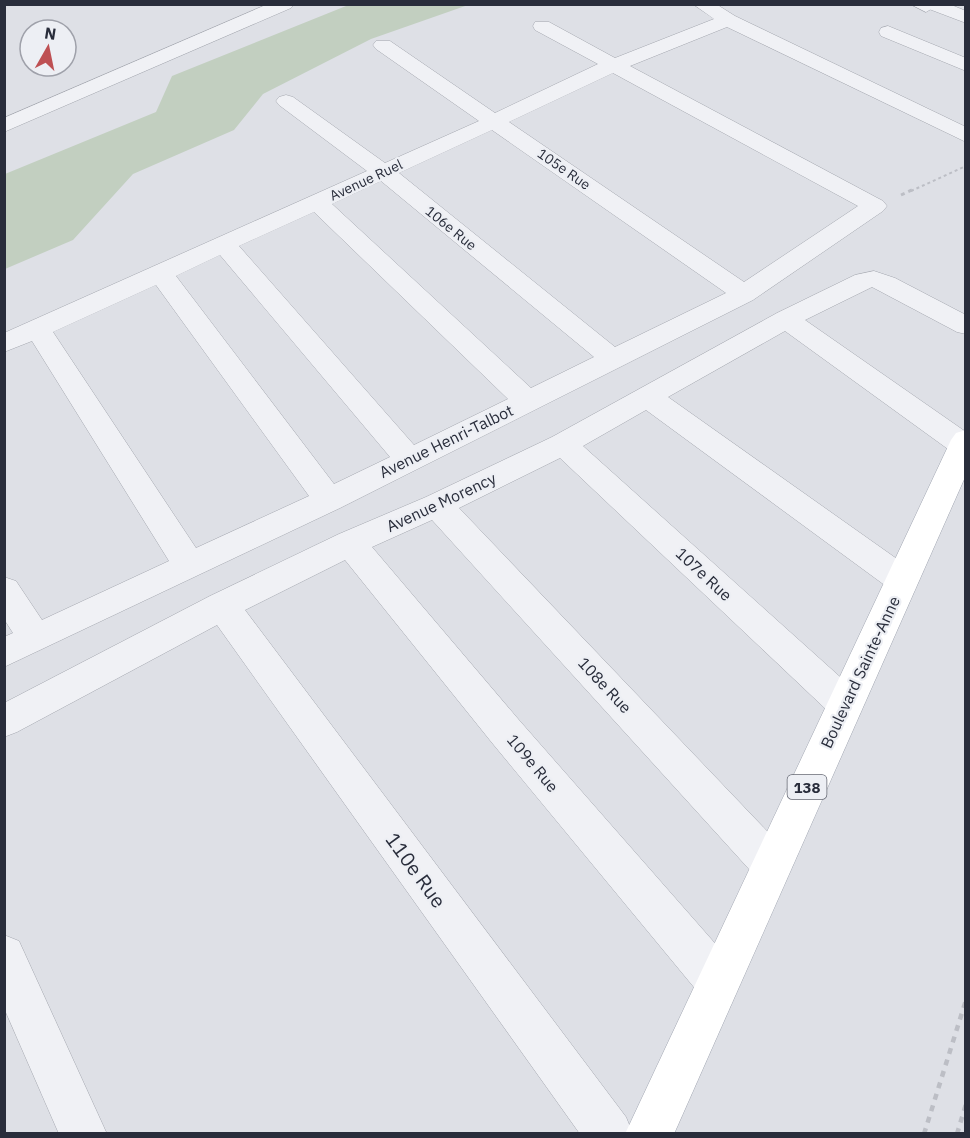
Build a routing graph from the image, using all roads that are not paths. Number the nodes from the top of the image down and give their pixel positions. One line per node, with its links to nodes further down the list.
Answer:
1 (285, 4): 13 (street)
2 (915, 4): 3 (lane)
3 (935, 5): 5 (street)
4 (717, 9): 9 (street, Avenue Ruel); 14 (street)
5 (966, 18)
6 (542, 26): 9 (street)
7 (888, 32): 10 (street)
8 (383, 45): 12 (street, 105e Rue)
9 (617, 64): 12 (street, Avenue Ruel); 19 (street, Avenue Henri-Talbot)
10 (966, 65)
11 (286, 101): 15 (street, 106e Rue)
12 (495, 120): 15 (street, Avenue Ruel); 19 (street, 105e Rue)
13 (4, 126)
14 (966, 136)
15 (382, 172): 16 (street, Avenue Ruel); 24 (street, 106e Rue)
16 (317, 202): 17 (street, Avenue Ruel); 26 (street)
17 (223, 243): 18 (street, Avenue Ruel); 29 (street)
18 (160, 272): 22 (street, Avenue Ruel); 30 (street)
19 (744, 294): 24 (street, Avenue Henri-Talbot)
20 (786, 319): 21 (street, Avenue Morency); 25 (street, Avenue Morency); 27 (street)
21 (966, 326)
22 (38, 328): 23 (street, Avenue Ruel); 33 (street)
23 (4, 344)
24 (613, 359): 26 (street, Avenue Henri-Talbot)
25 (649, 398): 28 (street, Avenue Morency); 34 (street)
26 (526, 401): 29 (street, Avenue Henri-Talbot)
27 (964, 442): 34 (main road, Boulevard Sainte-Anne / 138)
28 (563, 444): 31 (street, Avenue Morency); 39 (street, 107e Rue)
29 (410, 459): 30 (street, Avenue Henri-Talbot)
30 (329, 500): 33 (street, Avenue Henri-Talbot)
31 (437, 505): 32 (street, Avenue Morency); 41 (street, 108e Rue)
32 (350, 543): 36 (street, Avenue Morency); 43 (street, 109e Rue)
33 (189, 565): 37 (street, Avenue Henri-Talbot)
34 (902, 580): 39 (main road, Boulevard Sainte-Anne / 138)
35 (4, 590): 37 (street)
36 (222, 606): 40 (street, Avenue Morency); 45 (street, 110e Rue)
37 (35, 638): 38 (street, Avenue Henri-Talbot)
38 (4, 653)
39 (845, 704): 41 (main road, Boulevard Sainte-Anne / 138)
40 (4, 721)
41 (772, 865): 43 (main road, Boulevard Sainte-Anne / 138)
42 (4, 956): 44 (street)
43 (718, 981): 46 (main road, Boulevard Sainte-Anne / 138)
44 (83, 1134)
45 (609, 1134)
46 (649, 1134)

